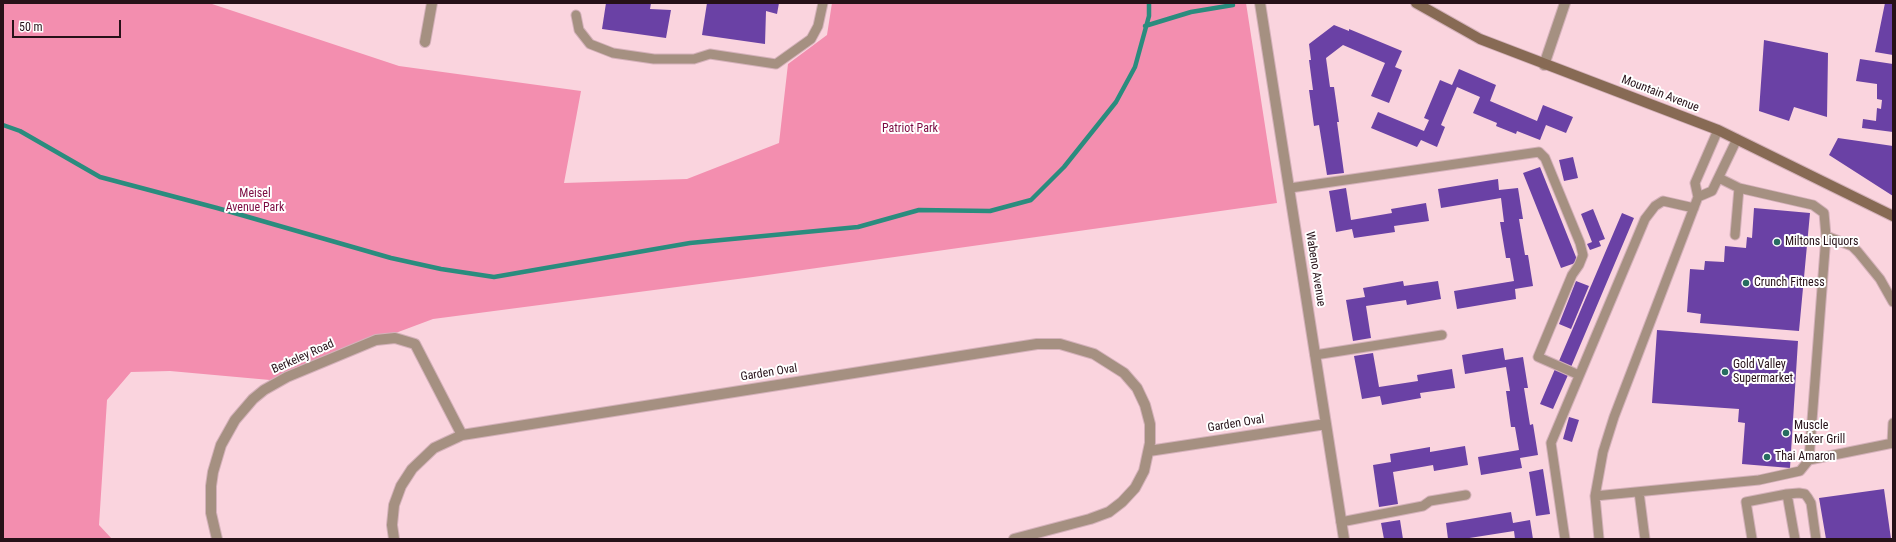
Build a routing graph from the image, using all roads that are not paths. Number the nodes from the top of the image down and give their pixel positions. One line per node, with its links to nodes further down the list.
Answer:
1 (432, 3): 7 (street)
2 (823, 3): 6 (lane)
3 (1260, 3): 12 (street, Wabeno Avenue)
4 (1416, 3): 8 (street, Mountain Avenue)
5 (1565, 3): 8 (street)
6 (576, 15)
7 (425, 42)
8 (1544, 65): 9 (street, Mountain Avenue)
9 (1718, 130): 10 (street, Mountain Avenue); 14 (lane)
10 (1737, 139): 11 (lane); 16 (street, Mountain Avenue)
11 (1719, 178): 13 (lane); 14 (lane)
12 (1290, 188): 21 (street, Wabeno Avenue); 22 (lane)
13 (1739, 188): 17 (lane); 18 (lane)
14 (1698, 198): 15 (lane)
15 (1694, 208): 22 (lane); 32 (lane)
16 (1893, 216)
17 (1735, 234)
18 (1826, 236): 19 (lane); 28 (lane)
19 (1893, 302)
20 (1442, 335): 21 (lane)
21 (1315, 354): 24 (street, Wabeno Avenue)
22 (1579, 376): 38 (lane)
23 (1893, 423): 26 (lane)
24 (1326, 424): 27 (street, Garden Oval); 33 (street, Wabeno Avenue)
25 (462, 435): 27 (street, Garden Oval); 34 (street, Berkeley Road); 35 (street, Garden Oval)
26 (1892, 443): 28 (lane)
27 (1149, 451): 36 (street, Garden Oval)
28 (1809, 460): 29 (lane)
29 (1639, 492): 32 (lane); 40 (lane)
30 (1788, 494): 41 (lane); 42 (lane); 43 (lane)
31 (1466, 495): 33 (lane)
32 (1595, 496): 39 (lane)
33 (1341, 522): 37 (street, Wabeno Avenue)
34 (217, 539)
35 (394, 539)
36 (1014, 539)
37 (1344, 539)
38 (1565, 539)
39 (1599, 539)
40 (1645, 539)
41 (1752, 539)
42 (1795, 539)
43 (1816, 539)

